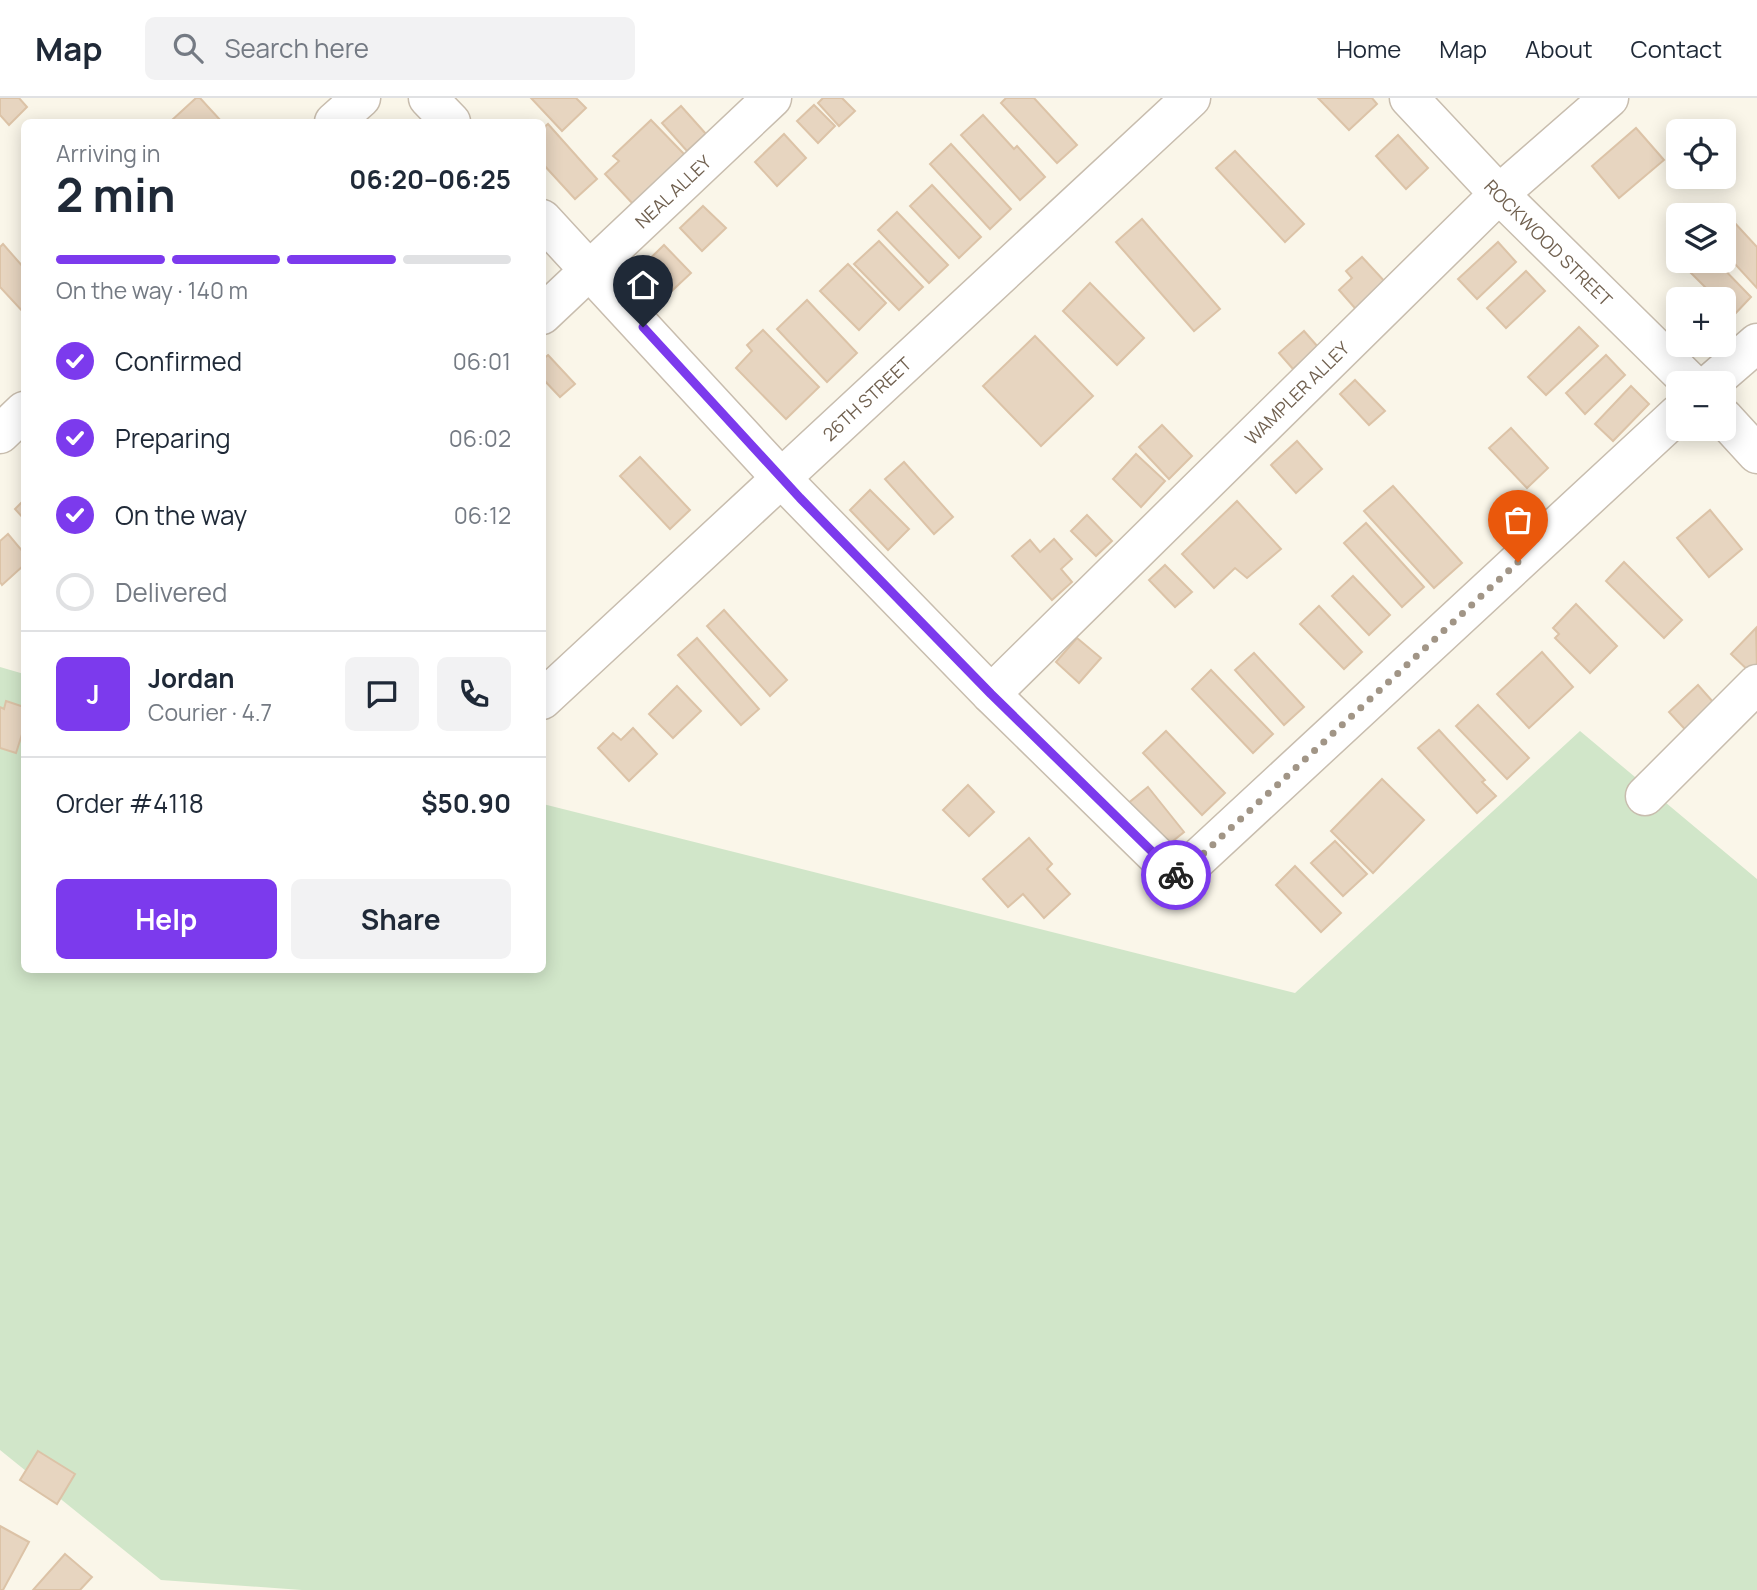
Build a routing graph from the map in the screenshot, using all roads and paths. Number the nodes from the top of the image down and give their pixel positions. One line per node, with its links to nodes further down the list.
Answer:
1 (361, 98): 7 (street)
2 (428, 98): 8 (street)
3 (772, 98): 11 (street, NEAL ALLEY)
4 (1191, 98): 21 (street, 26TH STREET)
5 (1409, 98): 9 (street, ROCKWOOD STREET)
6 (1609, 98): 9 (street, WAMPLER ALLEY)
7 (337, 119)
8 (448, 119)
9 (1499, 194): 14 (street, ROCKWOOD STREET); 23 (street, WAMPLER ALLEY)
10 (546, 223): 11 (street)
11 (591, 270): 12 (street, NEAL ALLEY); 21 (street)
12 (546, 311)
13 (1757, 343): 15 (street)
14 (1678, 371)
15 (1726, 371)
16 (21, 414): 19 (street)
17 (1666, 425): 23 (street)
18 (1736, 431): 20 (street)
19 (0, 434)
20 (1757, 454)
21 (782, 478): 23 (street); 24 (street, 26TH STREET)
22 (1757, 684): 25 (street)
23 (991, 694)
24 (546, 696)
25 (1645, 796)

